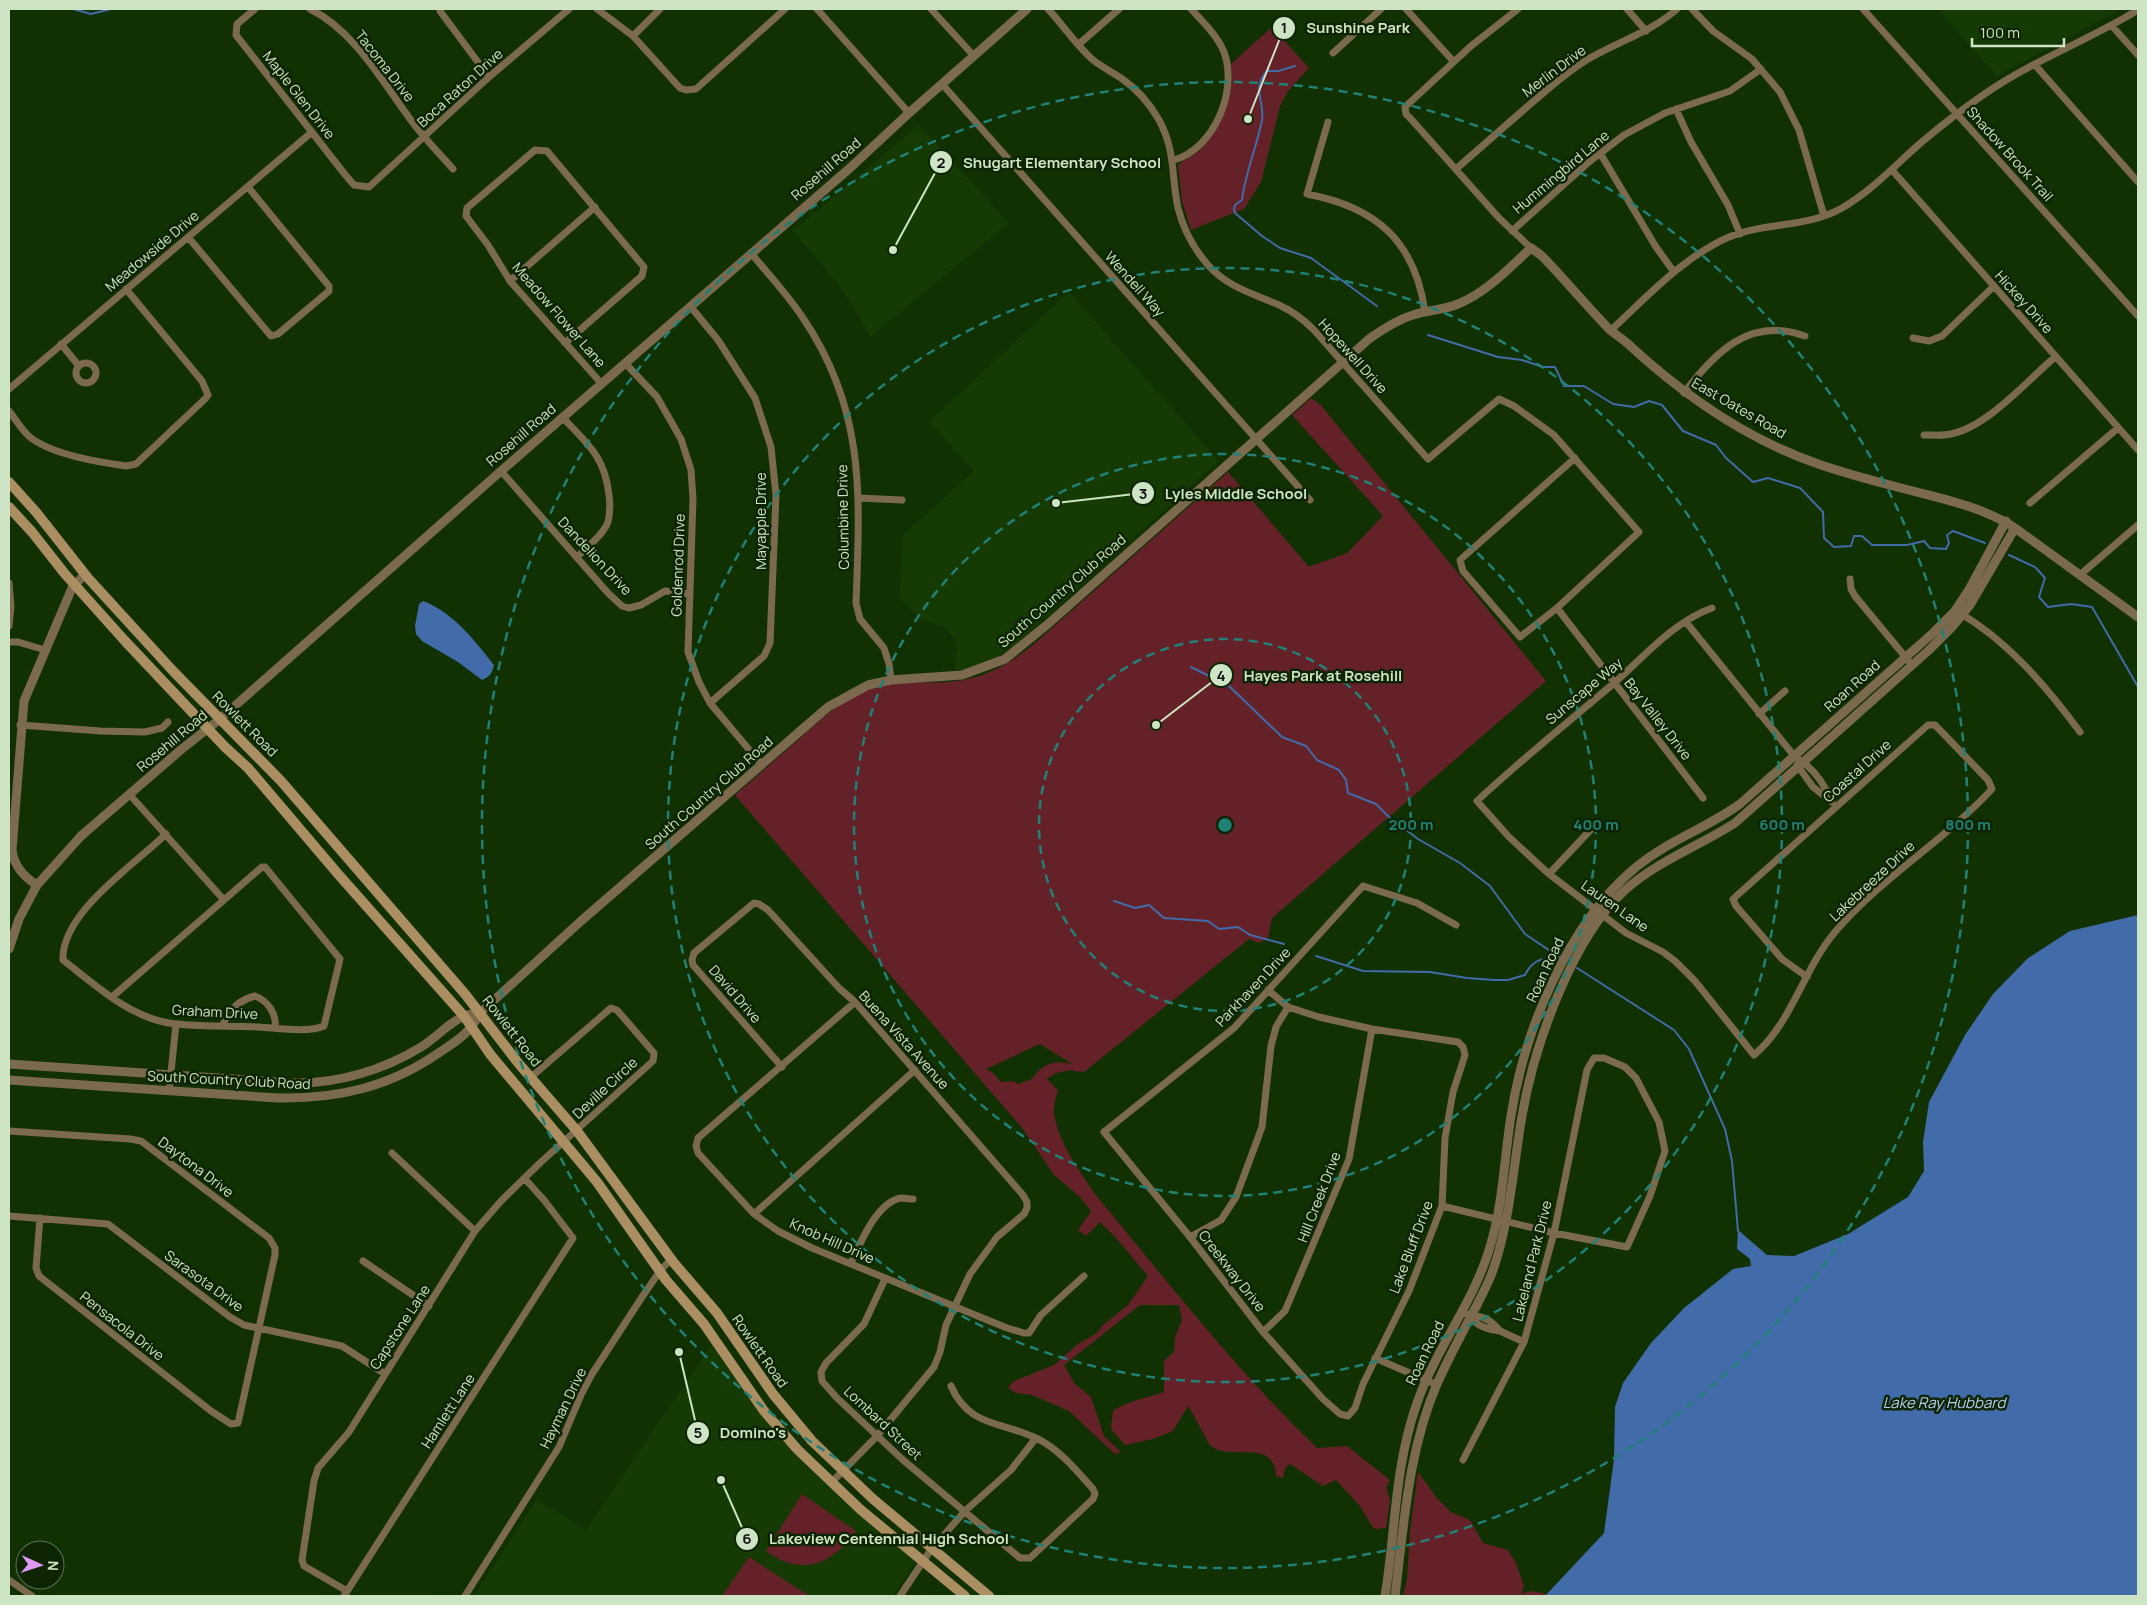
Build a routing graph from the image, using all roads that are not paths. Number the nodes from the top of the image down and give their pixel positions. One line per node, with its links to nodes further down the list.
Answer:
1 (254, 9): 38 (street, Maple Glen Drive)
2 (310, 9): 39 (street, Tacoma Drive)
3 (569, 9): 32 (street, Boca Raton Drive)
4 (597, 9): 24 (street)
5 (660, 9): 24 (street)
6 (785, 9): 24 (street)
7 (817, 9): 35 (street)
8 (930, 9): 28 (street)
9 (1027, 9): 28 (street, Rosehill Road)
10 (1048, 9): 25 (street, Hopewell Drive)
11 (1119, 9): 25 (street)
12 (1191, 9): 41 (street)
13 (1381, 9): 26 (street)
14 (1406, 9): 29 (street)
15 (1518, 9): 29 (street)
16 (1627, 9): 23 (street)
17 (1677, 9): 23 (street, Merlin Drive)
18 (1692, 9): 31 (street)
19 (1863, 9): 36 (street, Shadow Brook Trail)
20 (2138, 10): 22 (street)
21 (440, 11): 32 (street)
22 (2112, 26): 27 (street); 30 (street)
23 (1646, 31): 43 (street, Merlin Drive)
24 (633, 36)
25 (1079, 44): 41 (street, Hopewell Drive)
26 (1333, 53)
27 (2138, 55)
28 (974, 56): 33 (street, Rosehill Road)
29 (1454, 62): 43 (street, East Oates Road)
30 (2035, 65): 36 (street); 45 (street)
31 (1761, 69): 34 (street, Hummingbird Lane); 49 (street)
32 (489, 77): 39 (street, Boca Raton Drive)
33 (942, 84): 35 (street, Rosehill Road); 78 (street, Wendell Way)
34 (1676, 109): 40 (street, Hummingbird Lane); 51 (street)
35 (909, 113): 54 (street, Rosehill Road)
36 (1958, 114): 44 (street); 61 (street, Shadow Brook Trail)
37 (1328, 122): 60 (street)
38 (312, 132): 46 (street, Meadowside Drive); 47 (street, Maple Glen Drive)
39 (425, 137): 42 (street, Tacoma Drive); 47 (street, Boca Raton Drive)
40 (1600, 153): 50 (street, Hummingbird Lane); 55 (street)
41 (1174, 160): 69 (street, Hopewell Drive)
42 (453, 169)
43 (1456, 169): 50 (street, East Oates Road)
44 (1892, 170): 49 (street); 57 (street, Hickey Drive)
45 (2138, 182)
46 (248, 187): 52 (street, Meadowside Drive); 52 (street)
47 (369, 187)
48 (594, 207): 56 (street); 56 (street, Meadow Flower Lane); 65 (street)
49 (1824, 216): 51 (street)
50 (1512, 231): 53 (street, East Oates Road)
51 (1740, 234): 55 (street)
52 (188, 237): 58 (street, Meadowside Drive)
53 (1532, 248): 60 (street, South Country Club Road); 62 (street, East Oates Road)
54 (750, 253): 59 (street, Rosehill Road); 83 (street, Columbine Drive)
55 (1674, 272): 62 (street)
56 (510, 281): 65 (street, Meadow Flower Lane)
57 (1994, 287): 64 (street); 67 (street, Hickey Drive)
58 (126, 289): 66 (street, Meadowside Drive); 74 (street)
59 (690, 306): 68 (street, Rosehill Road); 112 (street, Mayapple Drive)
60 (1425, 312): 69 (street, South Country Club Road)
61 (2138, 316)
62 (1611, 330): 73 (street, East Oates Road)
63 (1805, 336): 73 (street)
64 (1913, 338)
65 (565, 343): 71 (street, Meadow Flower Lane)
66 (61, 344): 70 (street); 72 (street, Meadowside Drive)
67 (2055, 357): 76 (street, Hickey Drive); 77 (street)
68 (625, 363): 71 (street, Rosehill Road); 97 (street, Goldenrod Drive)
69 (1343, 363): 78 (street, South Country Club Road); 80 (street, Hopewell Drive)
70 (79, 366)
71 (601, 383): 75 (street, Rosehill Road)
72 (9, 389)
73 (1684, 393): 88 (street, East Oates Road)
74 (9, 411)
75 (562, 417): 81 (street, Rosehill Road); 91 (street)
76 (2118, 428): 79 (street, Hickey Drive); 86 (street)
77 (1924, 436)
78 (1257, 440): 85 (street, Wendell Way); 109 (street, South Country Club Road)
79 (2138, 450)
80 (1575, 458): 99 (street); 99 (street)
81 (501, 471): 91 (street, Dandelion Drive); 114 (street, Rosehill Road)
82 (9, 482): 92 (main road, Rowlett Road)
83 (858, 498): 84 (street); 109 (street, Columbine Drive)
84 (902, 500)
85 (1310, 500)
86 (2030, 502)
87 (9, 507): 96 (main road, Rowlett Road)
88 (2006, 522): 90 (street, East Oates Road); 101 (street, Roan Road)
89 (2138, 526): 93 (street)
90 (2015, 528): 93 (street, East Oates Road); 101 (street, Roan Road)
91 (577, 557): 97 (street, Dandelion Drive)
92 (85, 574): 96 (street); 114 (main road, Rowlett Road)
93 (2081, 574): 102 (street, East Oates Road)
94 (1850, 580): 107 (street)
95 (9, 582): 98 (street)
96 (75, 584): 106 (street); 118 (main road, Rowlett Road)
97 (689, 594): 112 (street, Goldenrod Drive)
98 (10, 603): 104 (street)
99 (1557, 608): 110 (street, Bay Valley Drive)
100 (1712, 608): 103 (street, Sunscape Way)
101 (1959, 613): 107 (street, Roan Road); 108 (street, Roan Road); 119 (street)
102 (2138, 617)
103 (1686, 622): 110 (street, Sunscape Way); 113 (street)
104 (9, 626)
105 (9, 642): 106 (street)
106 (44, 650): 117 (street)
107 (1905, 657): 108 (street); 120 (street, Roan Road)
108 (1912, 665): 122 (street, Roan Road)
109 (891, 680): 121 (street, South Country Club Road)
110 (1614, 683): 125 (street, Bay Valley Drive); 126 (street, Sunscape Way)
111 (1785, 691): 113 (street)
112 (710, 704): 121 (street, Goldenrod Drive)
113 (1759, 714): 120 (street)
114 (220, 719): 118 (street, Rosehill Road); 124 (main road, Rowlett Road)
115 (168, 722): 117 (street)
116 (1932, 724): 127 (street, Coastal Drive); 138 (street, Lakebreeze Drive)
117 (20, 726): 132 (street)
118 (208, 727): 123 (street, Rosehill Road); 128 (main road, Rowlett Road)
119 (2080, 732)
120 (1795, 757): 122 (street); 135 (street, Roan Road)
121 (762, 765): 143 (street, South Country Club Road)
122 (1801, 765): 127 (street); 135 (street, Roan Road)
123 (130, 795): 130 (street); 132 (street, Rosehill Road)
124 (292, 795): 128 (main road); 143 (main road, Rowlett Road)
125 (1703, 798)
126 (1477, 802): 131 (street, Lauren Lane)
127 (1834, 804): 138 (street, Coastal Drive)
128 (279, 806): 144 (main road, Rowlett Road)
129 (1597, 823): 131 (street)
130 (166, 834): 133 (street); 140 (street, Graham Drive)
131 (1549, 874): 135 (street, Lauren Lane)
132 (38, 886): 137 (street, Rosehill Road)
133 (224, 900): 140 (street); 147 (street, Graham Drive)
134 (759, 904): 141 (street, Buena Vista Avenue); 152 (street, David Drive)
135 (1599, 911): 150 (street, Lauren Lane); 171 (street, Roan Road)
136 (1456, 926): 139 (street, Parkhaven Drive)
137 (9, 948)
138 (1807, 978): 150 (street, Lakebreeze Drive)
139 (1268, 990): 142 (street); 162 (street, Parkhaven Drive)
140 (112, 997): 145 (street, Graham Drive)
141 (855, 1002): 152 (street, Knob Hill Drive); 153 (street, Buena Vista Avenue)
142 (1288, 1007): 149 (street); 174 (street)
143 (480, 1013): 144 (street, South Country Club Road); 148 (street, South Country Club Road); 155 (main road, Rowlett Road)
144 (464, 1016): 148 (main road, Rowlett Road); 157 (street, South Country Club Road)
145 (176, 1024): 146 (street, Graham Drive); 154 (street)
146 (223, 1025): 147 (street, Graham Drive); 147 (street)
147 (275, 1028)
148 (473, 1028): 159 (street, South Country Club Road); 163 (main road, Rowlett Road)
149 (1372, 1029): 167 (street, Lake Bluff Drive); 187 (street, Hill Creek Drive)
150 (1754, 1055)
151 (9, 1064): 154 (street, South Country Club Road)
152 (782, 1067): 168 (street, Knob Hill Drive)
153 (915, 1070): 168 (street); 182 (street, Buena Vista Avenue)
154 (170, 1076): 157 (street, South Country Club Road); 158 (street)
155 (531, 1077): 161 (main road, Rowlett Road); 161 (street, Deville Circle)
156 (9, 1080): 158 (street, South Country Club Road)
157 (286, 1083): 159 (street)
158 (169, 1091): 159 (street, South Country Club Road)
159 (285, 1098)
160 (9, 1131): 186 (street, Daytona Drive)
161 (577, 1131): 163 (street, Capstone Lane); 175 (main road, Rowlett Road)
162 (1104, 1132): 174 (street, Creekway Drive)
163 (564, 1141): 165 (street, Capstone Lane); 178 (main road, Rowlett Road)
164 (392, 1153): 172 (street)
165 (525, 1179): 172 (street, Capstone Lane); 208 (street, Hamlett Lane)
166 (913, 1199): 177 (street)
167 (1442, 1206): 171 (street); 190 (street, Lake Bluff Drive)
168 (754, 1214): 177 (street, Knob Hill Drive)
169 (9, 1216): 170 (street, Sarasota Drive)
170 (40, 1218): 186 (street, Sarasota Drive); 186 (street, Pensacola Drive)
171 (1501, 1221): 173 (street); 183 (street, Roan Road); 184 (street, Roan Road)
172 (475, 1231): 181 (street, Capstone Lane)
173 (1554, 1233): 173 (street, Lakeland Park Drive); 189 (street, Lakeland Park Drive)
174 (1190, 1237): 187 (street, Creekway Drive)
175 (672, 1258): 178 (street, Hayman Drive); 185 (main road, Rowlett Road)
176 (363, 1261): 181 (street)
177 (850, 1263): 180 (street, Knob Hill Drive)
178 (660, 1271): 188 (main road, Rowlett Road); 210 (street, Hayman Drive)
179 (1084, 1276): 182 (street, Knob Hill Drive)
180 (885, 1278): 182 (street, Knob Hill Drive); 198 (street, Lombard Street)
181 (429, 1306): 191 (street, Capstone Lane)
182 (954, 1307): 198 (street)
183 (1462, 1311): 184 (street); 192 (street, Roan Road)
184 (1471, 1316): 189 (street); 193 (street, Roan Road)
185 (726, 1326): 188 (main road); 195 (main road, Rowlett Road)
186 (260, 1328): 191 (street, Sarasota Drive)
187 (1264, 1332): 197 (street, Creekway Drive)
188 (713, 1337): 196 (main road, Rowlett Road)
189 (1524, 1342): 200 (street, Lakeland Park Drive)
190 (1375, 1358): 192 (street); 197 (street, Lake Bluff Drive)
191 (385, 1374): 208 (street, Capstone Lane)
192 (1426, 1380): 193 (street); 207 (street, Roan Road)
193 (1437, 1384): 207 (street, Roan Road)
194 (950, 1386): 199 (street)
195 (772, 1394): 196 (main road); 201 (main road, Rowlett Road)
196 (762, 1408): 202 (main road, Rowlett Road)
197 (1348, 1416)
198 (877, 1436): 201 (street); 203 (street, Lombard Street)
199 (1036, 1438): 203 (street); 203 (street, Lombard Street)
200 (1463, 1460)
201 (842, 1472): 202 (street); 204 (main road, Rowlett Road)
202 (830, 1483): 205 (main road, Rowlett Road)
203 (965, 1511): 204 (street)
204 (933, 1548): 205 (street); 213 (main road, Rowlett Road)
205 (923, 1562): 211 (street); 212 (main road, Rowlett Road)
206 (9, 1580): 209 (street)
207 (1392, 1590): 214 (street, Roan Road)
208 (345, 1594)
209 (32, 1596)
210 (464, 1596)
211 (900, 1596)
212 (964, 1596)
213 (989, 1596)
214 (1385, 1596)

